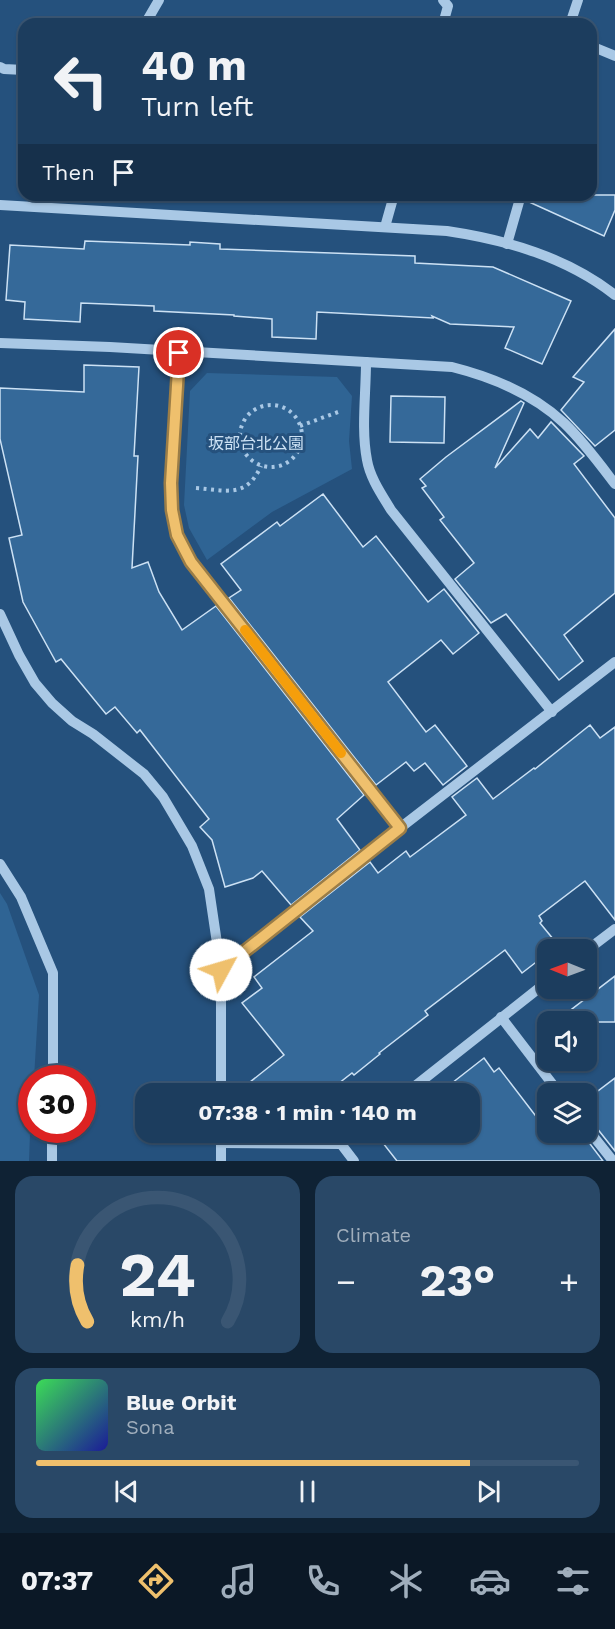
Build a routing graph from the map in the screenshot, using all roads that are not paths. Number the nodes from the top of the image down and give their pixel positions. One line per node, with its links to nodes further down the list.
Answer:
1 (159, 0): 4 (street)
2 (443, 0): 5 (street)
3 (578, 0): 6 (street)
4 (148, 18)
5 (445, 18)
6 (572, 18)
7 (597, 48): 8 (street)
8 (615, 56)
9 (0, 67): 10 (street)
10 (18, 70)
11 (392, 201): 14 (street)
12 (519, 201): 15 (street)
13 (0, 205): 14 (street)
14 (386, 227): 15 (street)
15 (507, 243): 16 (street)
16 (615, 295)
17 (0, 343): 18 (street)
18 (179, 353): 19 (street); 24 (street)
19 (366, 362): 20 (street); 23 (street)
20 (615, 484)
21 (0, 614): 28 (street)
22 (615, 663): 23 (street)
23 (552, 712): 24 (street)
24 (400, 828): 28 (street)
25 (0, 864): 31 (street)
26 (615, 929): 27 (street)
27 (597, 943)
28 (221, 970): 32 (street)
29 (537, 989): 30 (street)
30 (501, 1017): 33 (street); 34 (street)
31 (53, 1065)
32 (221, 1083)
33 (419, 1083)
34 (552, 1083)
35 (597, 1141): 43 (street)
36 (52, 1143): 40 (street)
37 (221, 1143): 41 (street)
38 (321, 1143): 39 (street)
39 (341, 1144): 42 (street)
40 (52, 1161)
41 (221, 1161)
42 (354, 1161)
43 (613, 1161)

